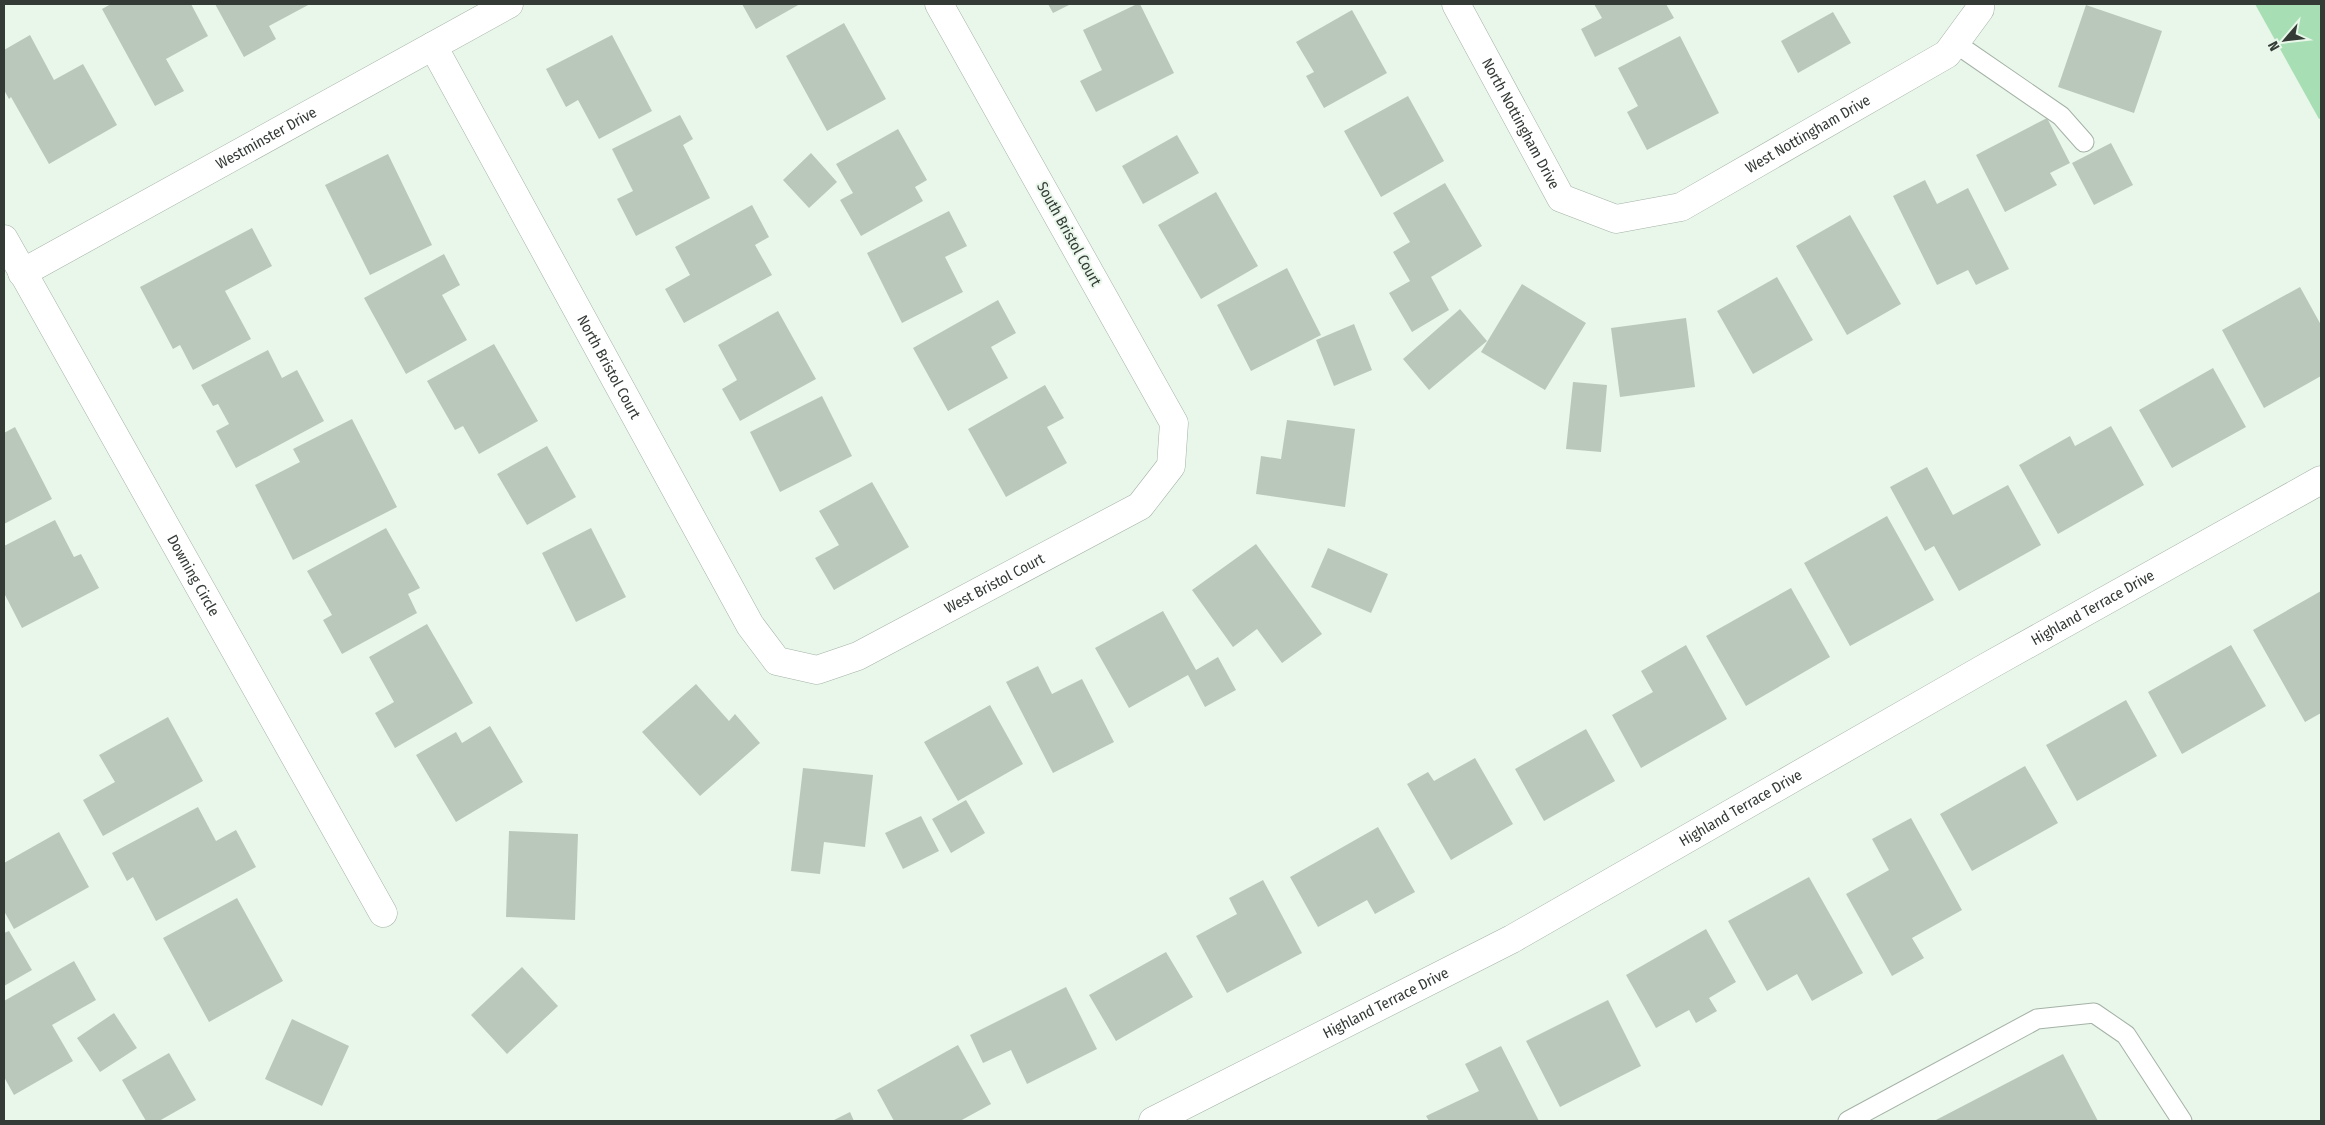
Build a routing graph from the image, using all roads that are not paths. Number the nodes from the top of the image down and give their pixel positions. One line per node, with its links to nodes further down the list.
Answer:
1 (509, 4): 5 (street, Westminster Drive)
2 (939, 4): 11 (street, South Bristol Court)
3 (1456, 4): 8 (street, North Nottingham Drive)
4 (1980, 4): 6 (street)
5 (433, 46): 10 (street, Westminster Drive); 13 (street, North Bristol Court)
6 (1951, 48): 7 (lane); 8 (street, West Nottingham Drive)
7 (2084, 142)
8 (1670, 209)
9 (4, 239): 10 (street, Downing Circle)
10 (22, 273): 14 (street, Downing Circle)
11 (1168, 470): 13 (street, West Bristol Court)
12 (2321, 480): 15 (street, Highland Terrace Drive)
13 (804, 667)
14 (383, 913)
15 (1153, 1121)
16 (1848, 1121): 17 (lane)
17 (2182, 1121)

